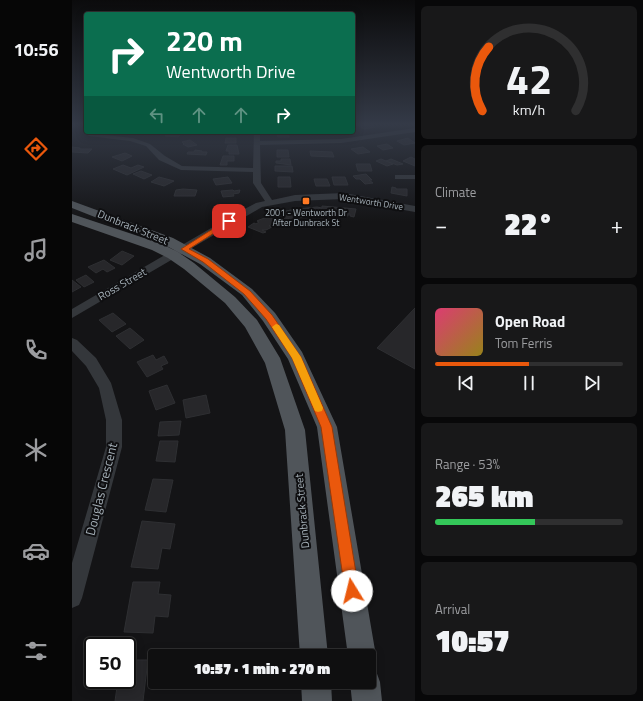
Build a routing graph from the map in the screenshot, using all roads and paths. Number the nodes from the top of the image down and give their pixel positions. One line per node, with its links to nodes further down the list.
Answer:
1 (161, 157): 3 (street)
2 (257, 157): 3 (street)
3 (256, 170): 6 (street)
4 (398, 177): 5 (street)
5 (415, 177)
6 (270, 203): 8 (street, Wentworth Drive); 10 (street, Wentworth Drive)
7 (72, 204): 10 (main road, Dunbrack Street)
8 (415, 209)
9 (72, 218): 10 (main road, Dunbrack Street)
10 (178, 252): 11 (street, Ross Street); 14 (main road, Dunbrack Street); 15 (main road, Dunbrack Street)
11 (72, 314)
12 (72, 342): 13 (street, Douglas Crescent)
13 (72, 598)
14 (313, 649)
15 (361, 649)
16 (316, 689): 18 (main road)
17 (366, 689): 19 (main road)
18 (317, 701)
19 (367, 701)

